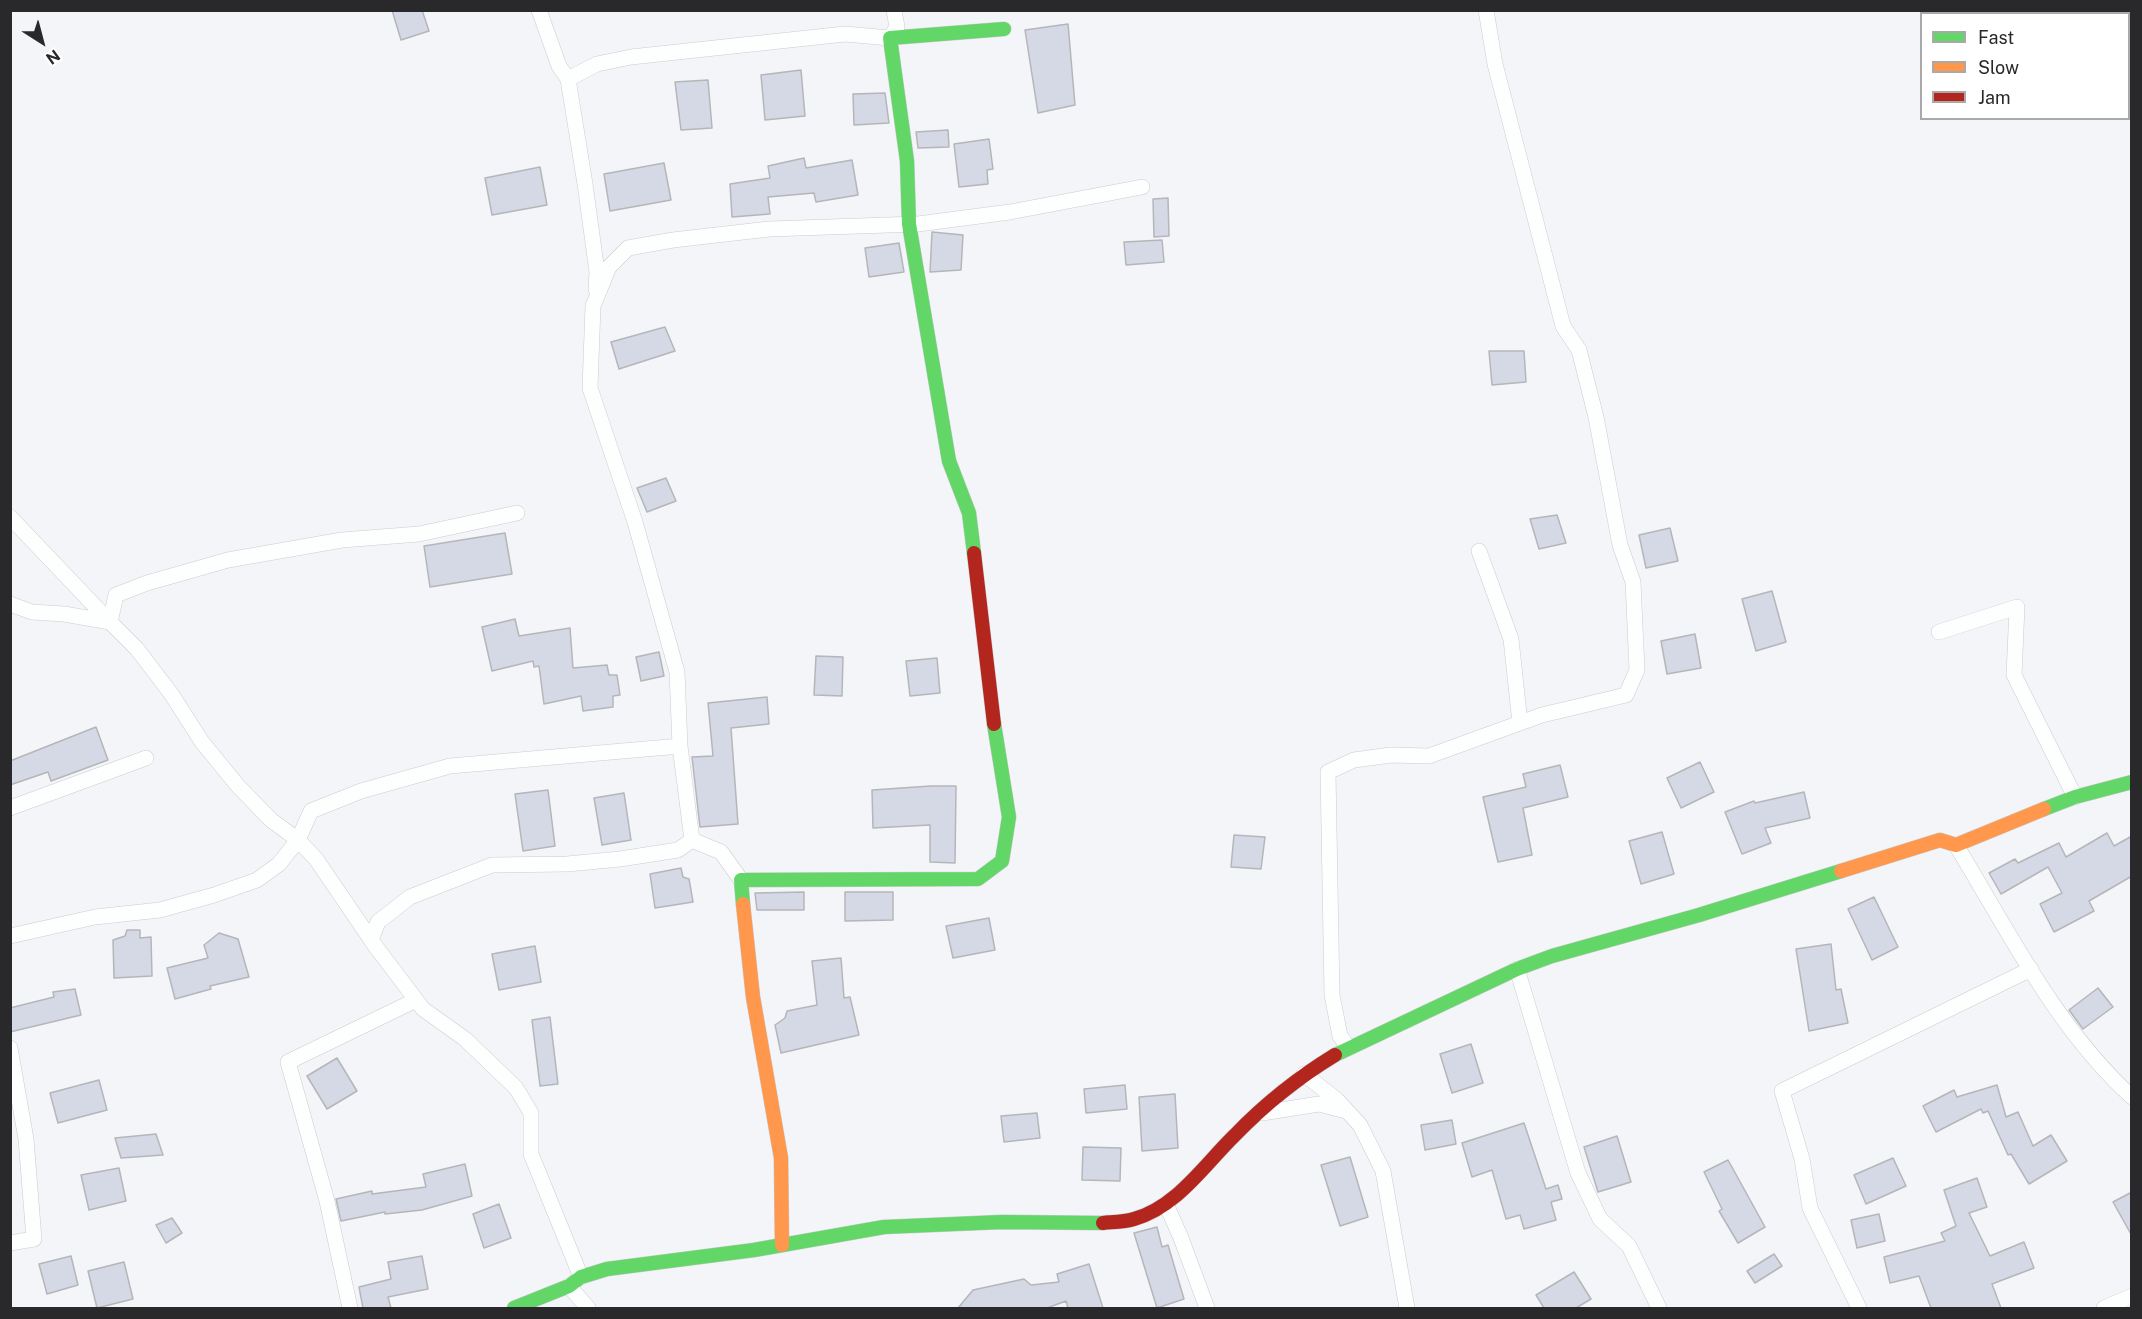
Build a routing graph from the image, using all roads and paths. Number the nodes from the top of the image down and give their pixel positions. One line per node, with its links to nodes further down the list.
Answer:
1 (539, 10): 6 (street)
2 (894, 10): 5 (street)
3 (1486, 10): 16 (street)
4 (1004, 29): 5 (street)
5 (890, 38): 6 (street); 8 (street)
6 (568, 79): 9 (street)
7 (1142, 187): 8 (street)
8 (909, 224): 9 (street); 25 (street)
9 (596, 298): 17 (street)
10 (517, 513): 14 (street)
11 (10, 517): 14 (street)
12 (1479, 551): 16 (street)
13 (10, 604): 14 (street)
14 (110, 622): 22 (street)
15 (1939, 632): 20 (street)
16 (1520, 723): 31 (street)
17 (680, 746): 22 (street); 23 (street)
18 (146, 758): 21 (street)
19 (2132, 782): 20 (street)
20 (2075, 797): 24 (street)
21 (10, 808)
22 (298, 840): 26 (street); 27 (street)
23 (692, 840): 25 (street); 27 (street)
24 (1956, 845): 28 (street); 29 (street)
25 (741, 880): 39 (street)
26 (10, 936)
27 (371, 940): 30 (street)
28 (1517, 969): 31 (street); 47 (street)
29 (2031, 969): 34 (street); 48 (street)
30 (416, 1000): 40 (street); 42 (street)
31 (1348, 1047): 33 (street)
32 (10, 1048): 38 (street)
33 (1304, 1074): 35 (street); 36 (street)
34 (2132, 1097)
35 (1346, 1111): 36 (street); 46 (street)
36 (1262, 1113): 37 (street)
37 (1166, 1204): 39 (street); 45 (street)
38 (10, 1244)
39 (782, 1245): 40 (street)
40 (575, 1281): 43 (street); 44 (street)
41 (2132, 1296): 49 (street)
42 (350, 1308)
43 (514, 1308)
44 (588, 1308)
45 (1207, 1308)
46 (1407, 1308)
47 (1659, 1308)
48 (1859, 1308)
49 (2104, 1308)

